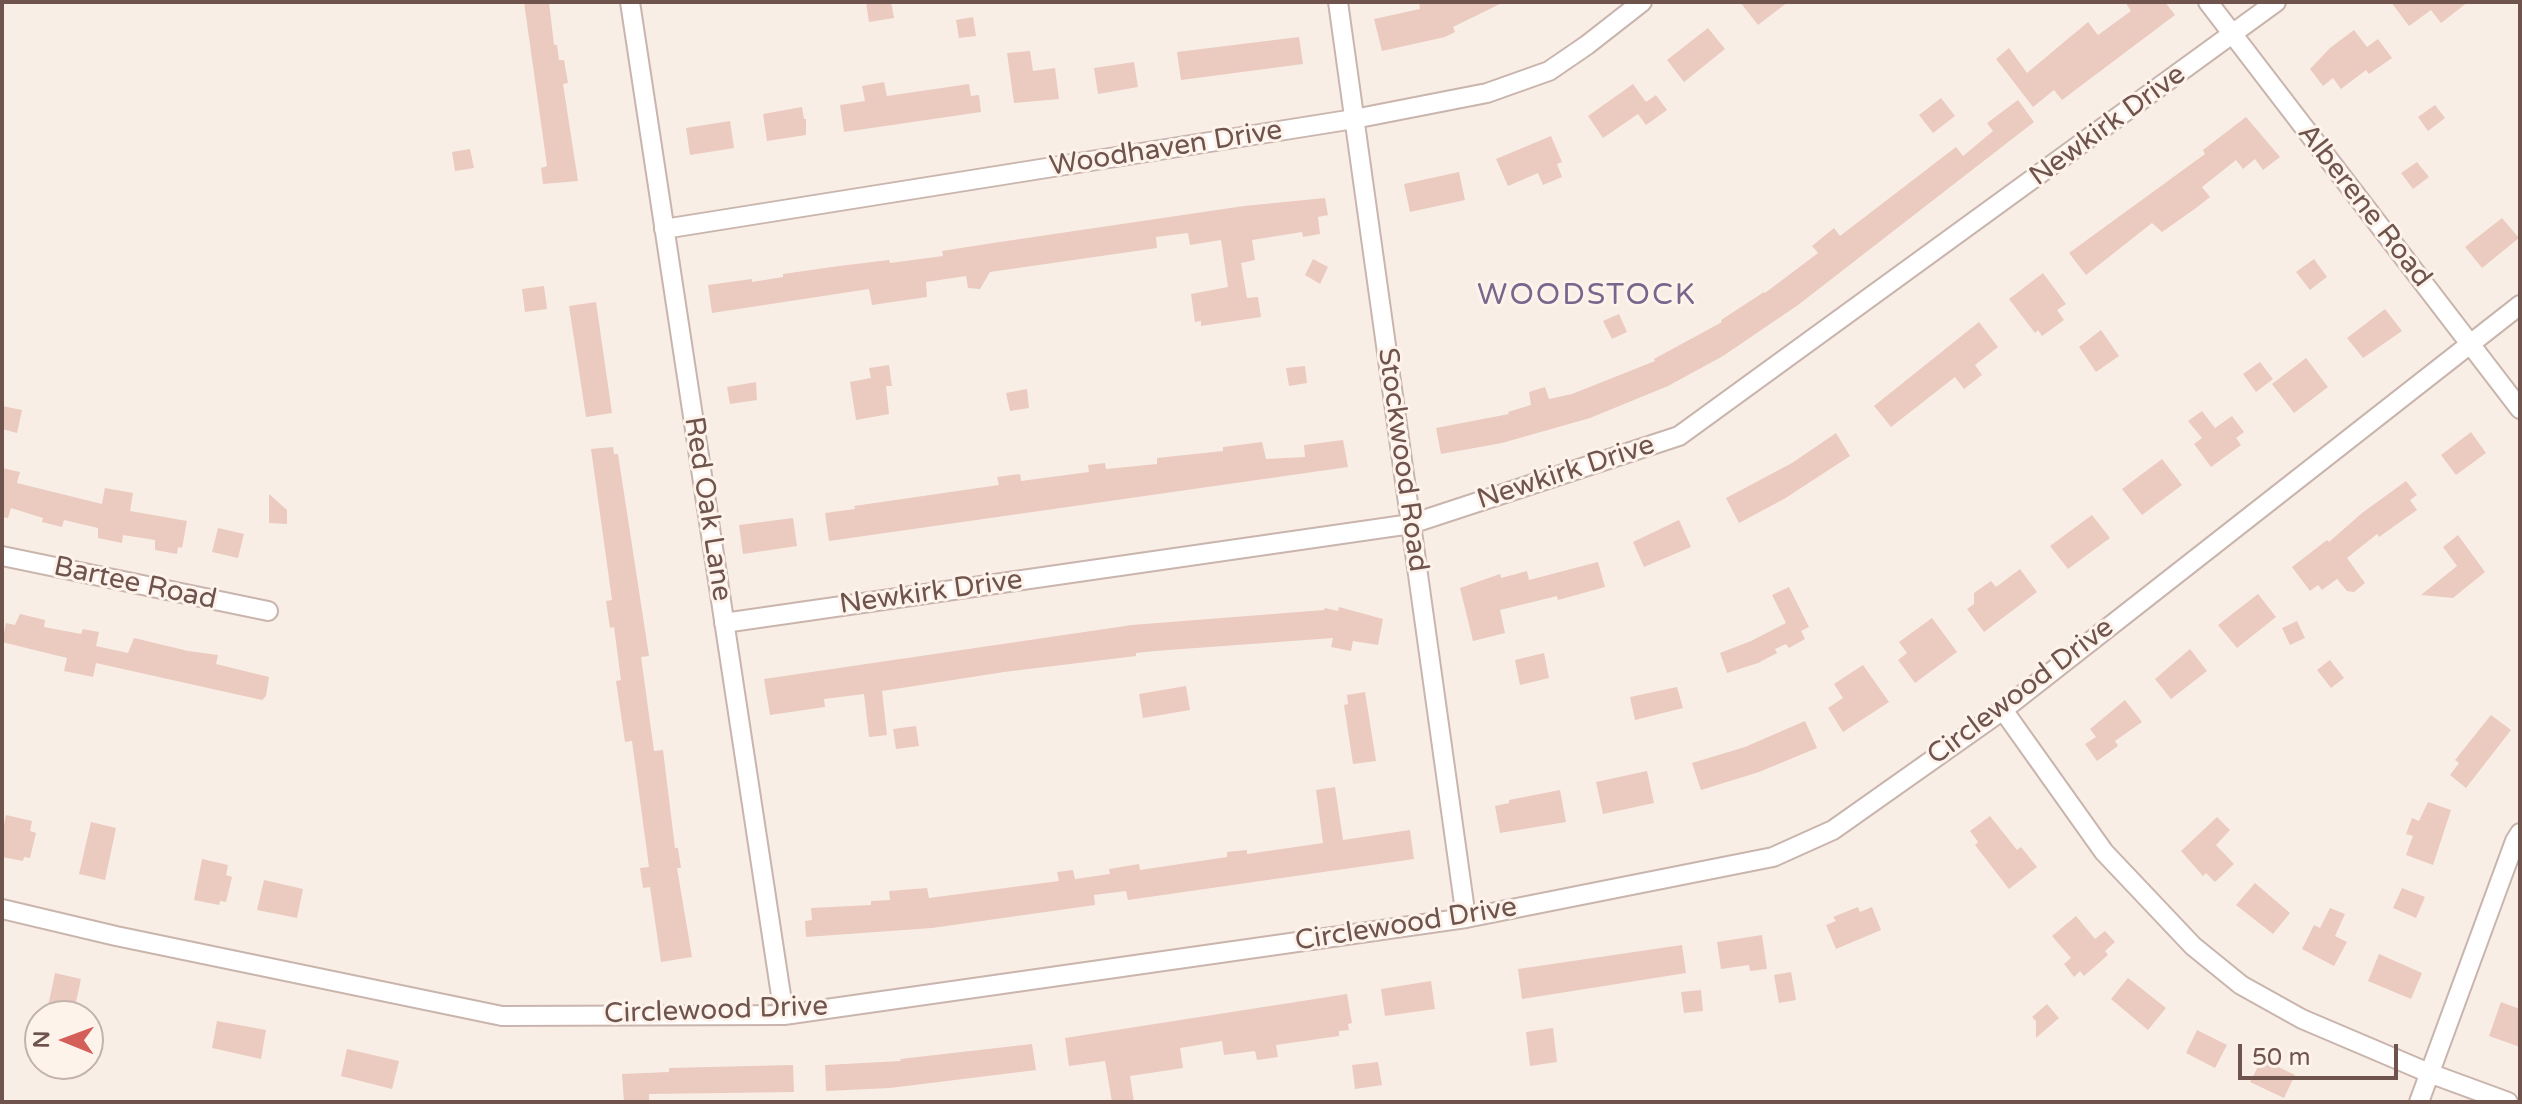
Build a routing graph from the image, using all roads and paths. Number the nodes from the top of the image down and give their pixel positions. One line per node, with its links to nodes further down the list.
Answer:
1 (630, 2): 8 (street, Red Oak Lane)
2 (1338, 2): 7 (street, Stockwood Road)
3 (1642, 2): 7 (street, Woodhaven Drive)
4 (2208, 2): 6 (street, Alberene Road)
5 (2276, 2): 6 (street, Newkirk Drive)
6 (2233, 35): 10 (street, Alberene Road); 12 (street, Newkirk Drive)
7 (1354, 119): 8 (street, Woodhaven Drive); 12 (street, Stockwood Road)
8 (664, 229): 15 (street, Red Oak Lane)
9 (2520, 305): 10 (street, Circlewood Drive)
10 (2469, 343): 11 (street, Alberene Road); 16 (street, Circlewood Drive)
11 (2520, 409)
12 (1411, 524): 15 (street, Newkirk Drive); 19 (street, Stockwood Road)
13 (2, 556): 14 (street, Bartee Road)
14 (268, 611)
15 (724, 623): 20 (street, Red Oak Lane)
16 (2003, 710): 19 (street, Circlewood Drive); 21 (street)
17 (2520, 833): 21 (street)
18 (2, 909): 20 (street, Circlewood Drive)
19 (1466, 918): 20 (street, Circlewood Drive)
20 (784, 1015)
21 (2429, 1073): 22 (street); 23 (street)
22 (2419, 1102)
23 (2508, 1102)

